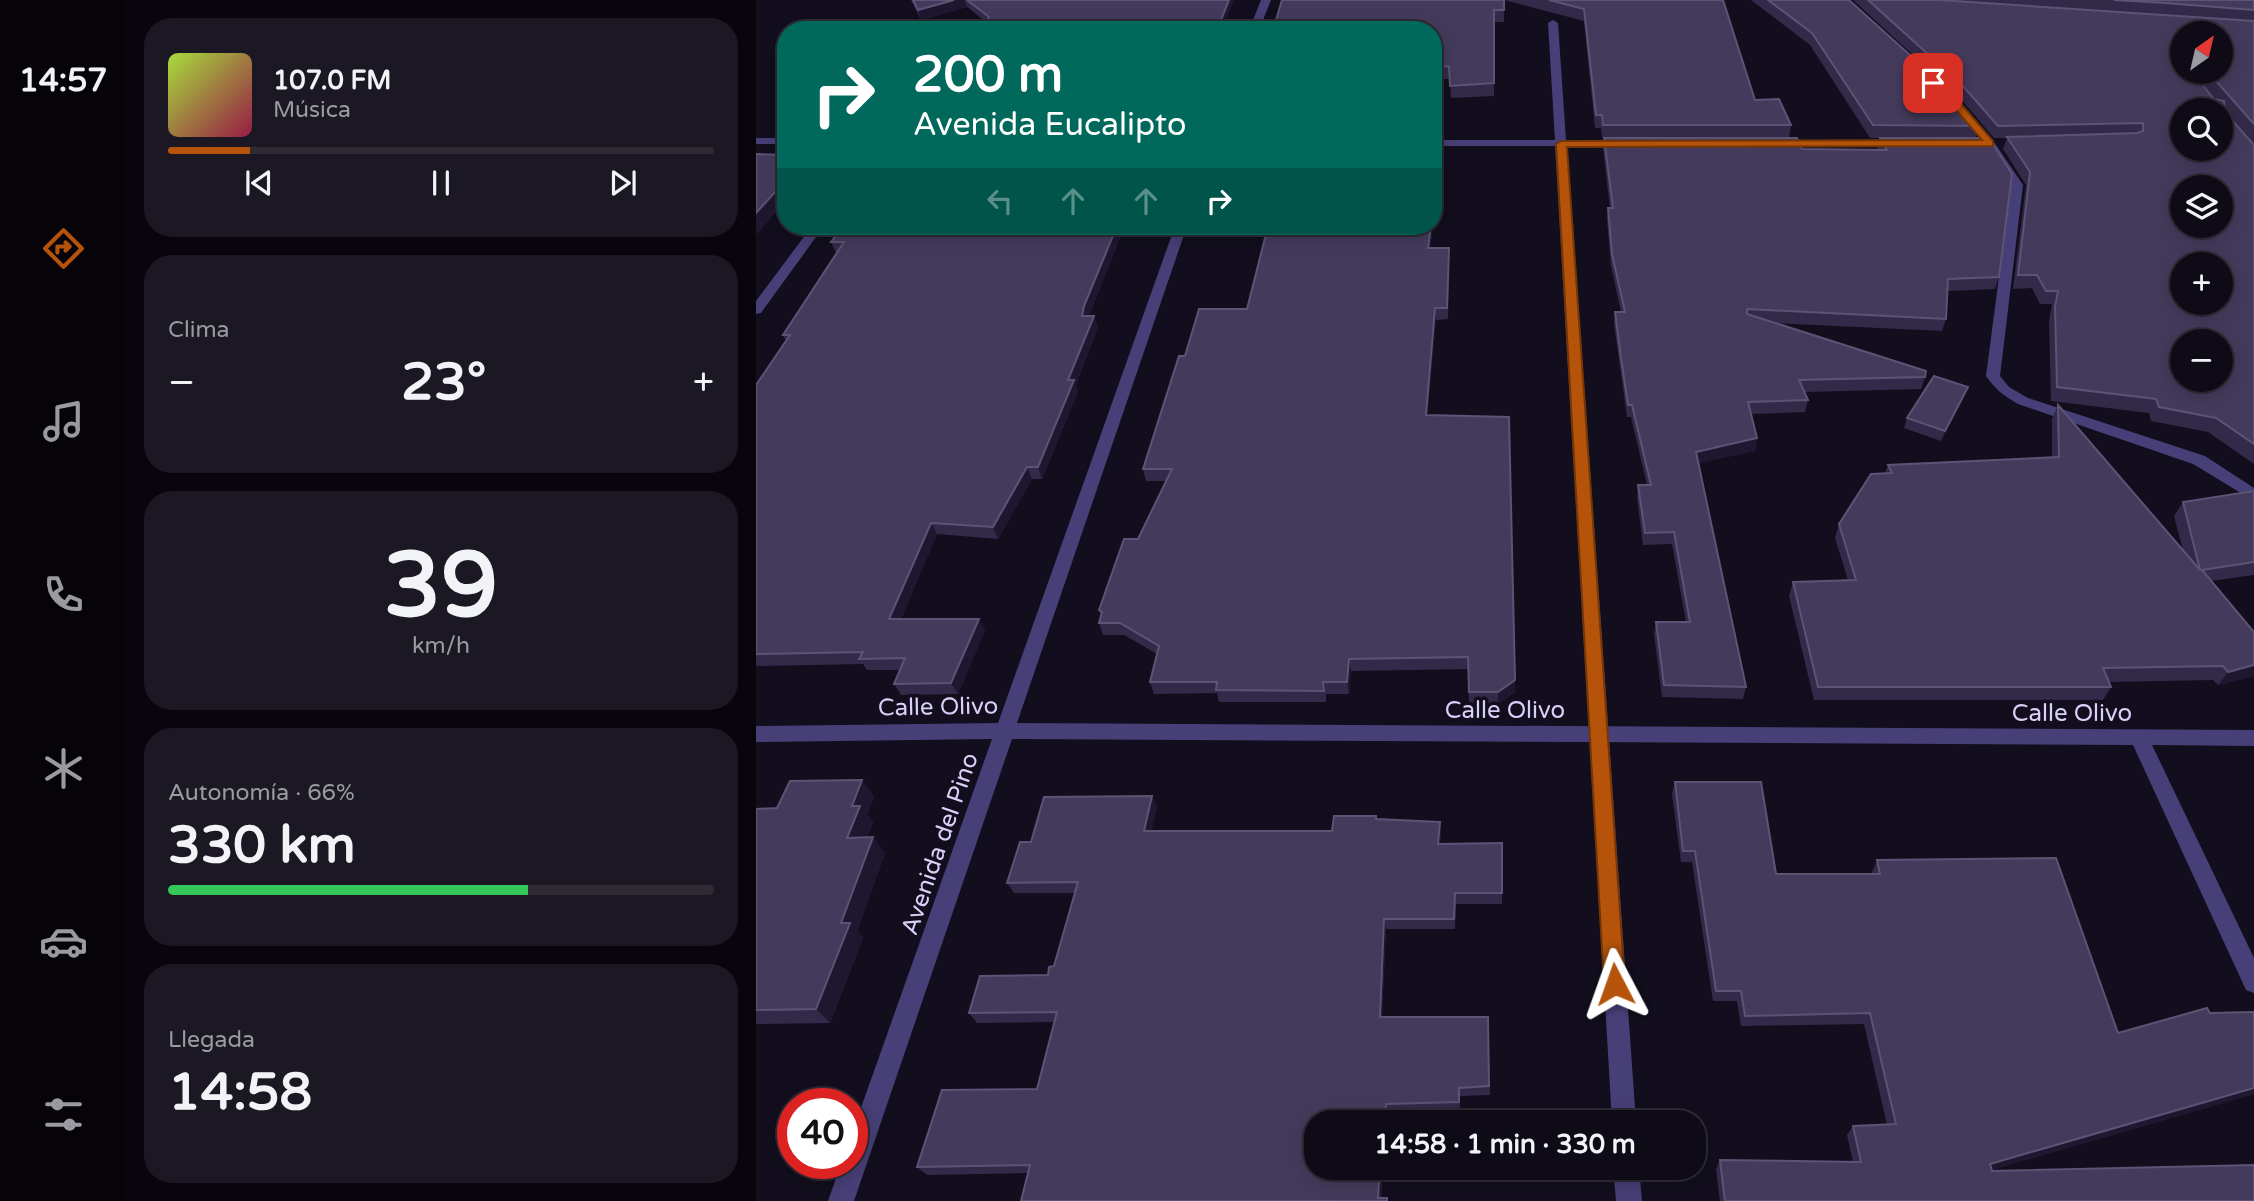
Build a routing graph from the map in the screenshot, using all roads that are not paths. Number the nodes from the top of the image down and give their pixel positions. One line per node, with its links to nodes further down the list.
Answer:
1 (1266, 0): 2 (street)
2 (1258, 21)
3 (1553, 23): 8 (street)
4 (1953, 101): 15 (street)
5 (756, 141): 6 (street)
6 (777, 141)
7 (1442, 143): 8 (street)
8 (1561, 144): 9 (street); 18 (street)
9 (1644, 144)
10 (1769, 144): 11 (street)
11 (1921, 144)
12 (811, 235): 14 (street)
13 (1178, 235): 16 (street, Avenida del Pino)
14 (756, 310)
15 (2254, 496)
16 (1005, 731): 17 (street, Calle Olivo); 18 (street, Calle Olivo); 24 (street, Avenida del Pino)
17 (756, 734)
18 (1599, 735): 19 (street, Calle Olivo); 22 (street)
19 (2139, 738): 20 (street, Calle Olivo); 21 (street)
20 (2254, 738)
21 (2254, 982)
22 (1622, 1110)
23 (1627, 1180): 25 (street)
24 (841, 1201)
25 (1629, 1201)

